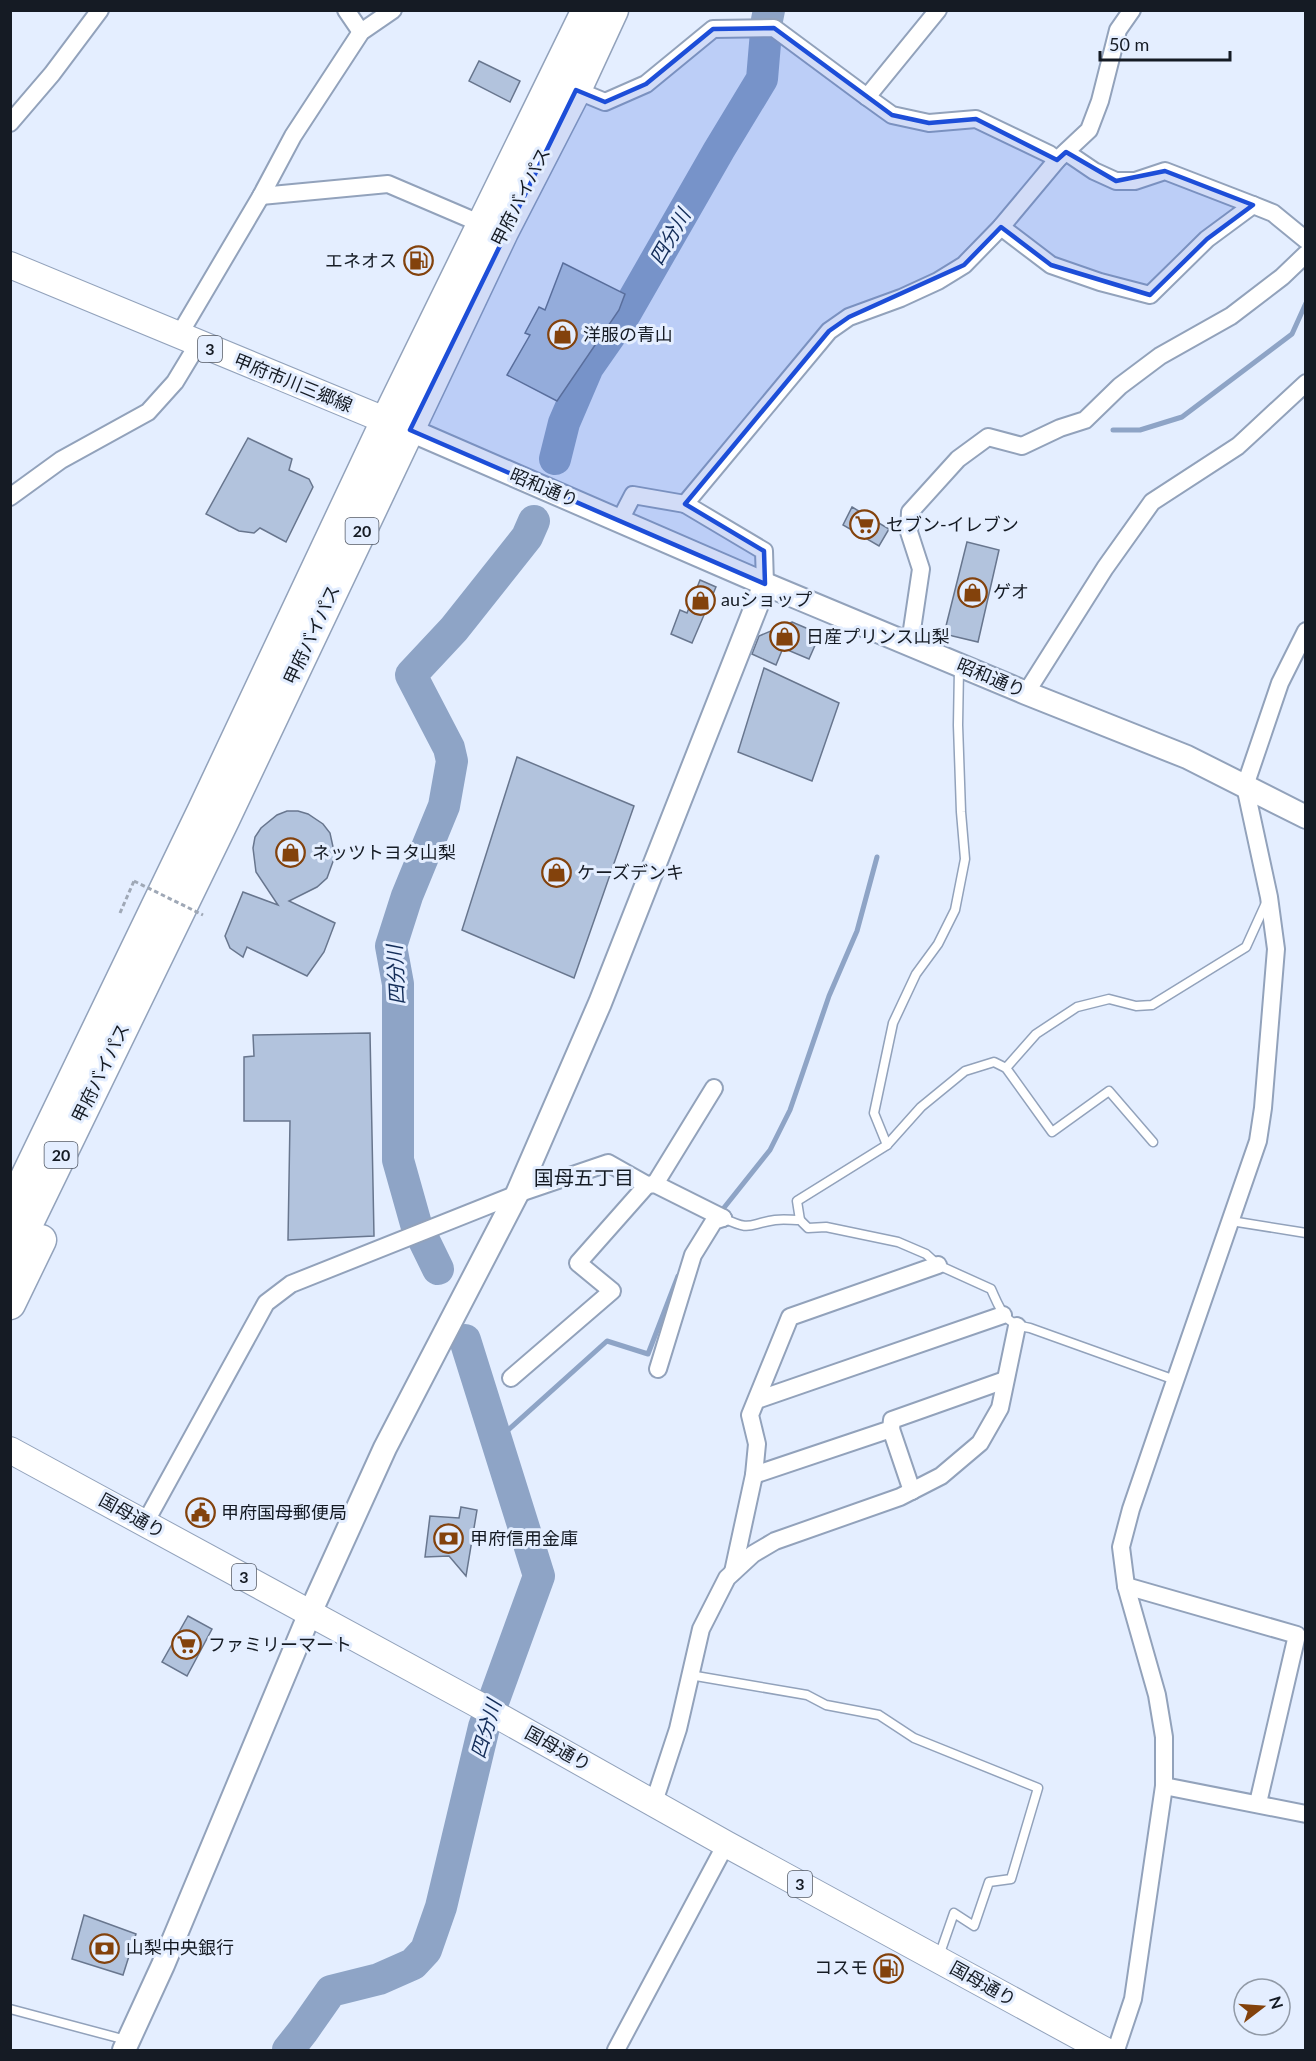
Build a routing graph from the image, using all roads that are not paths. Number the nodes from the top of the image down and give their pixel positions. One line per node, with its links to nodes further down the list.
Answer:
1 (100, 10): 11 (street)
2 (346, 10): 8 (street)
3 (393, 10): 8 (street)
4 (587, 10): 15 (highway, 甲府バイパス / 20)
5 (613, 10): 9 (highway, 甲府バイパス / 20)
6 (938, 10): 10 (street)
7 (1132, 10): 12 (street)
8 (361, 32): 13 (street)
9 (576, 90): 10 (street); 22 (highway, 甲府バイパス / 20)
10 (867, 97): 12 (street)
11 (10, 123)
12 (1062, 156): 14 (street); 16 (street)
13 (261, 196): 15 (street); 20 (street)
14 (1252, 205): 16 (street); 17 (street)
15 (484, 225): 22 (highway, 甲府バイパス / 20)
16 (1001, 227): 24 (street)
17 (1305, 240)
18 (1305, 254): 28 (street)
19 (10, 265): 20 (main road, 甲府市川三郷線 / 3)
20 (188, 340): 22 (main road, 甲府市川三郷線 / 3); 23 (street)
21 (1305, 383): 30 (street)
22 (398, 426): 25 (street, 昭和通り); 32 (highway, 甲府バイパス / 20)
23 (10, 497)
24 (685, 504): 25 (street); 26 (street)
25 (620, 520): 26 (street, 昭和通り)
26 (765, 584): 28 (street, 昭和通り); 42 (street)
27 (1305, 631): 31 (street)
28 (910, 643): 29 (street, 昭和通り)
29 (960, 665): 30 (street, 昭和通り); 39 (lane)
30 (1026, 693): 31 (street, 昭和通り)
31 (1245, 786): 33 (street, 昭和通り); 34 (street)
32 (214, 815): 35 (highway, 甲府バイパス / 20); 40 (highway); 50 (highway)
33 (1305, 817)
34 (1269, 897): 36 (lane); 46 (street)
35 (101, 1046): 43 (highway, 甲府バイパス / 20); 48 (highway, 甲府バイパス / 20)
36 (1006, 1068): 38 (lane); 39 (lane)
37 (714, 1088): 41 (street)
38 (1153, 1142)
39 (887, 1145): 45 (lane)
40 (10, 1168)
41 (651, 1184): 42 (street); 44 (street); 54 (street)
42 (517, 1194): 62 (street); 65 (street)
43 (10, 1210)
44 (723, 1218): 45 (lane); 53 (street)
45 (800, 1220): 49 (lane)
46 (1231, 1221): 47 (lane); 56 (street)
47 (1305, 1233)
48 (10, 1260)
49 (938, 1264): 51 (lane); 57 (street)
50 (10, 1304)
51 (1003, 1315): 52 (lane); 57 (street)
52 (1017, 1326): 55 (street); 56 (lane)
53 (658, 1369)
54 (511, 1378)
55 (1005, 1380): 58 (street); 61 (street)
56 (1175, 1380): 64 (street)
57 (757, 1400): 60 (street)
58 (891, 1429): 60 (street); 61 (street)
59 (10, 1450): 62 (main road, 国母通り / 3)
60 (754, 1475): 63 (street)
61 (912, 1491): 63 (street)
62 (145, 1523): 65 (main road, 国母通り / 3)
63 (733, 1572): 66 (street)
64 (1126, 1586): 67 (street); 69 (street)
65 (310, 1613): 68 (main road, 国母通り / 3); 74 (street)
66 (690, 1675): 68 (street); 72 (lane)
67 (1164, 1786): 69 (street); 77 (street)
68 (654, 1802): 71 (main road, 国母通り / 3)
69 (1258, 1803): 70 (street)
70 (1305, 1814)
71 (726, 1844): 72 (main road, 国母通り / 3); 75 (street)
72 (938, 1959): 76 (main road, 国母通り / 3)
73 (10, 2009): 74 (lane)
74 (127, 2046)
75 (616, 2050)
76 (1104, 2050)
77 (1116, 2050)

